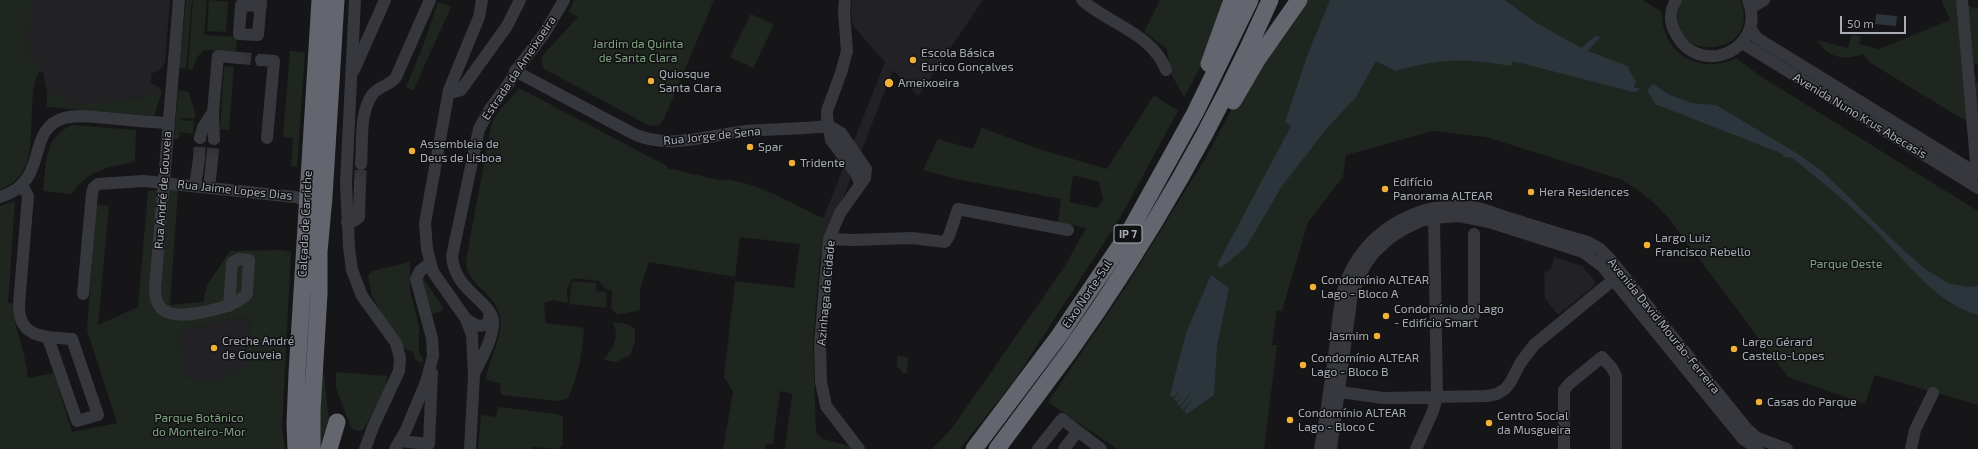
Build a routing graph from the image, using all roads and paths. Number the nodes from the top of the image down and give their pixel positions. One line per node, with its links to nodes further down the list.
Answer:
1 (179, 0): 29 (street, Rua André de Gouveia)
2 (320, 0): 47 (highway, Calçada de Carriche)
3 (336, 0): 53 (highway, Calçada de Carriche)
4 (355, 0): 26 (street)
5 (384, 0): 26 (street)
6 (430, 0): 38 (street)
7 (482, 0): 27 (street)
8 (520, 0): 27 (street)
9 (564, 0): 25 (street, Estrada da Ameixoeira)
10 (845, 0): 32 (street, Azinhaga da Cidade)
11 (1082, 0): 24 (street)
12 (1232, 0): 30 (highway)
13 (1250, 0): 30 (highway, Eixo Norte-Sul / IP 7)
14 (1270, 0): 31 (highway, Eixo Norte-Sul / IP 7)
15 (1300, 0): 31 (highway)
16 (1764, 0): 19 (street)
17 (1962, 0): 39 (street)
18 (1672, 3): 21 (street)
19 (1749, 4): 20 (street)
20 (1750, 28): 21 (street); 39 (street, Avenida Nuno Krus Abecasis)
21 (1742, 43): 45 (street, Avenida Nuno Krus Abecasis)
22 (239, 58): 28 (street)
23 (261, 60): 34 (street)
24 (1166, 70)
25 (515, 72): 32 (street, Rua Jorge de Sena); 58 (street, Estrada da Ameixoeira)
26 (350, 78): 49 (street)
27 (449, 90): 54 (street)
28 (213, 112): 33 (street); 35 (street)
29 (168, 123): 41 (street, Rua André de Gouveia); 42 (street)
30 (1189, 124): 76 (highway, Eixo Norte-Sul / IP 7)
31 (1210, 125): 77 (highway, Eixo Norte-Sul / IP 7)
32 (829, 126): 52 (street, Azinhaga da Cidade)
33 (200, 138)
34 (267, 138)
35 (214, 139)
36 (199, 159): 43 (street)
37 (212, 160): 44 (street)
38 (361, 164)
39 (1978, 174)
40 (360, 182): 49 (street)
41 (164, 183): 43 (street, Rua Jaime Lopes Dias); 56 (street, Rua Jaime Lopes Dias); 57 (street, Rua André de Gouveia)
42 (22, 184): 46 (street); 61 (street)
43 (195, 186): 44 (street, Rua Jaime Lopes Dias)
44 (209, 188): 47 (street, Rua Jaime Lopes Dias)
45 (1978, 188)
46 (0, 197)
47 (307, 200): 53 (highway); 70 (highway, Calçada de Carriche)
48 (1434, 218): 55 (street, Avenida David Mourão-Ferreira); 59 (street); 64 (street, Avenida David Mourão-Ferreira)
49 (347, 222): 73 (street)
50 (1068, 230): 52 (street)
51 (1474, 234): 59 (street)
52 (829, 239): 75 (street, Azinhaga da Cidade)
53 (319, 252): 71 (highway, Calçada de Carriche)
54 (430, 263): 60 (street); 62 (street)
55 (1617, 276): 64 (street, Avenida David Mourão-Ferreira); 66 (street); 86 (street, Avenida David Mourão-Ferreira); 87 (street, Avenida David Mourão-Ferreira)
56 (83, 294)
57 (229, 306)
58 (490, 313): 60 (street); 63 (street)
59 (1436, 316): 66 (street)
60 (466, 319): 63 (street)
61 (48, 338): 61 (street)
62 (432, 362): 69 (street); 69 (street)
63 (474, 375): 74 (street)
64 (1334, 391): 66 (street); 81 (street, Avenida David Mourão-Ferreira); 82 (street, Avenida David Mourão-Ferreira)
65 (1933, 392): 88 (street)
66 (1437, 397): 83 (street)
67 (337, 422): 72 (highway)
68 (1078, 432): 78 (street); 79 (street); 80 (street)
69 (398, 445)
70 (296, 449)
71 (312, 449)
72 (329, 449)
73 (365, 449)
74 (470, 449)
75 (859, 449)
76 (974, 449)
77 (997, 449)
78 (1038, 449)
79 (1064, 449)
80 (1101, 449)
81 (1320, 449)
82 (1331, 449)
83 (1416, 449)
84 (1564, 449): 85 (street)
85 (1616, 449)
86 (1758, 449)
87 (1787, 449)
88 (1911, 449)

